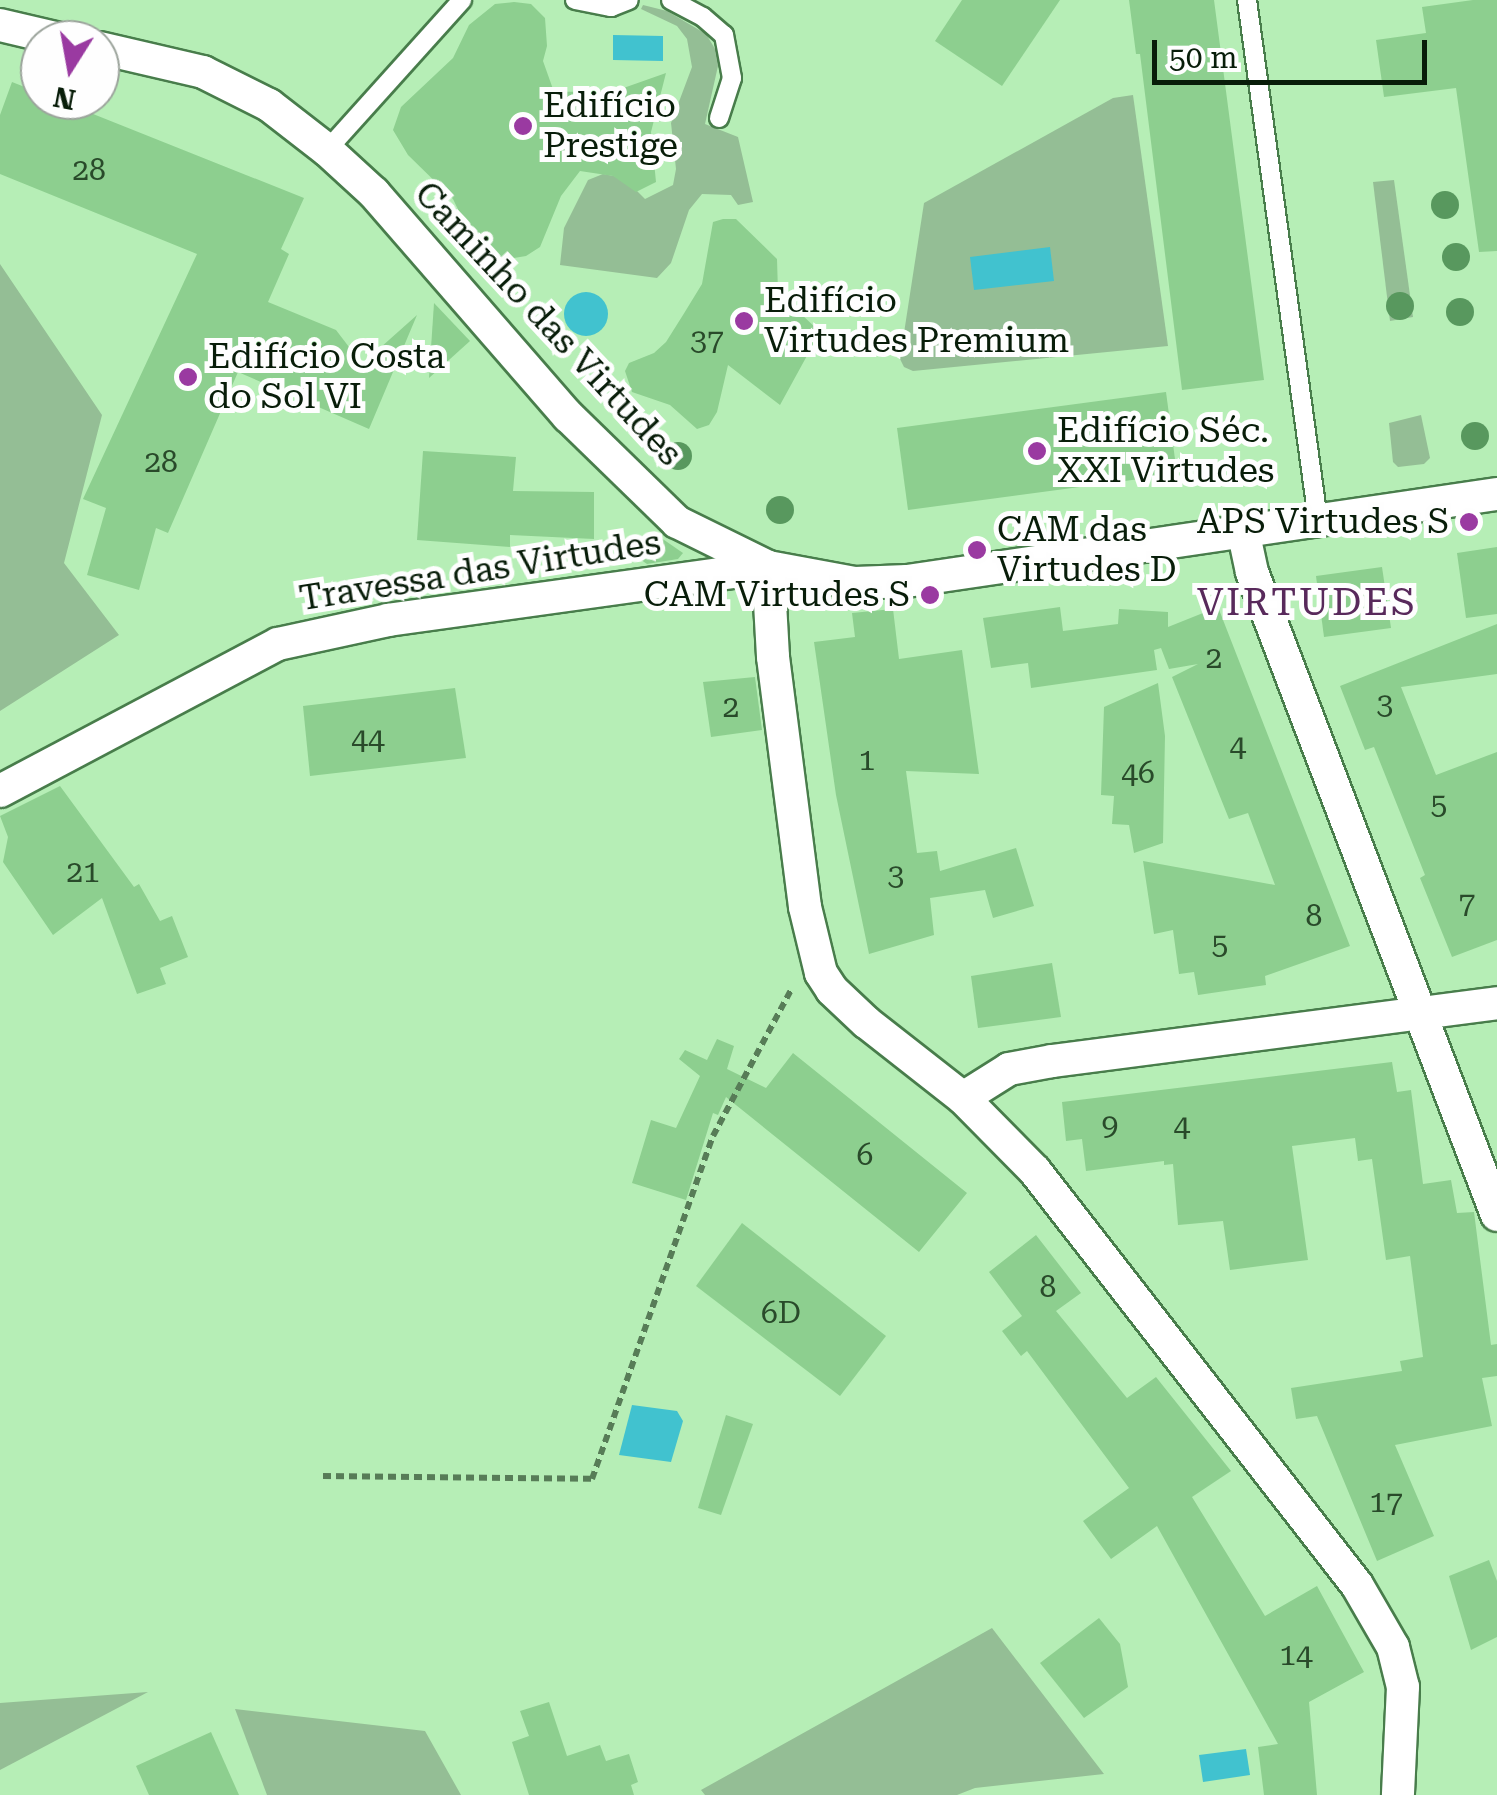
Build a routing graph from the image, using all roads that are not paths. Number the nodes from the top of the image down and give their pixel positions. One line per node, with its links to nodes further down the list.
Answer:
1 (462, 0): 8 (lane)
2 (576, 0): 3 (lane)
3 (629, 0)
4 (671, 0): 7 (lane)
5 (1247, 0): 10 (lane)
6 (120, 53): 8 (street, Caminho das Virtudes)
7 (719, 118)
8 (328, 150): 12 (street, Caminho das Virtudes)
9 (1497, 494): 10 (street, Caminho das Virtudes)
10 (1318, 520): 11 (street, Caminho das Virtudes)
11 (1242, 530): 12 (street, Caminho das Virtudes); 15 (street)
12 (768, 567): 13 (street, Travessa das Virtudes); 16 (street)
13 (0, 791)
14 (1497, 1003): 15 (street)
15 (1419, 1015): 16 (street); 17 (street)
16 (963, 1098): 18 (street)
17 (1497, 1215)
18 (1398, 1795)

